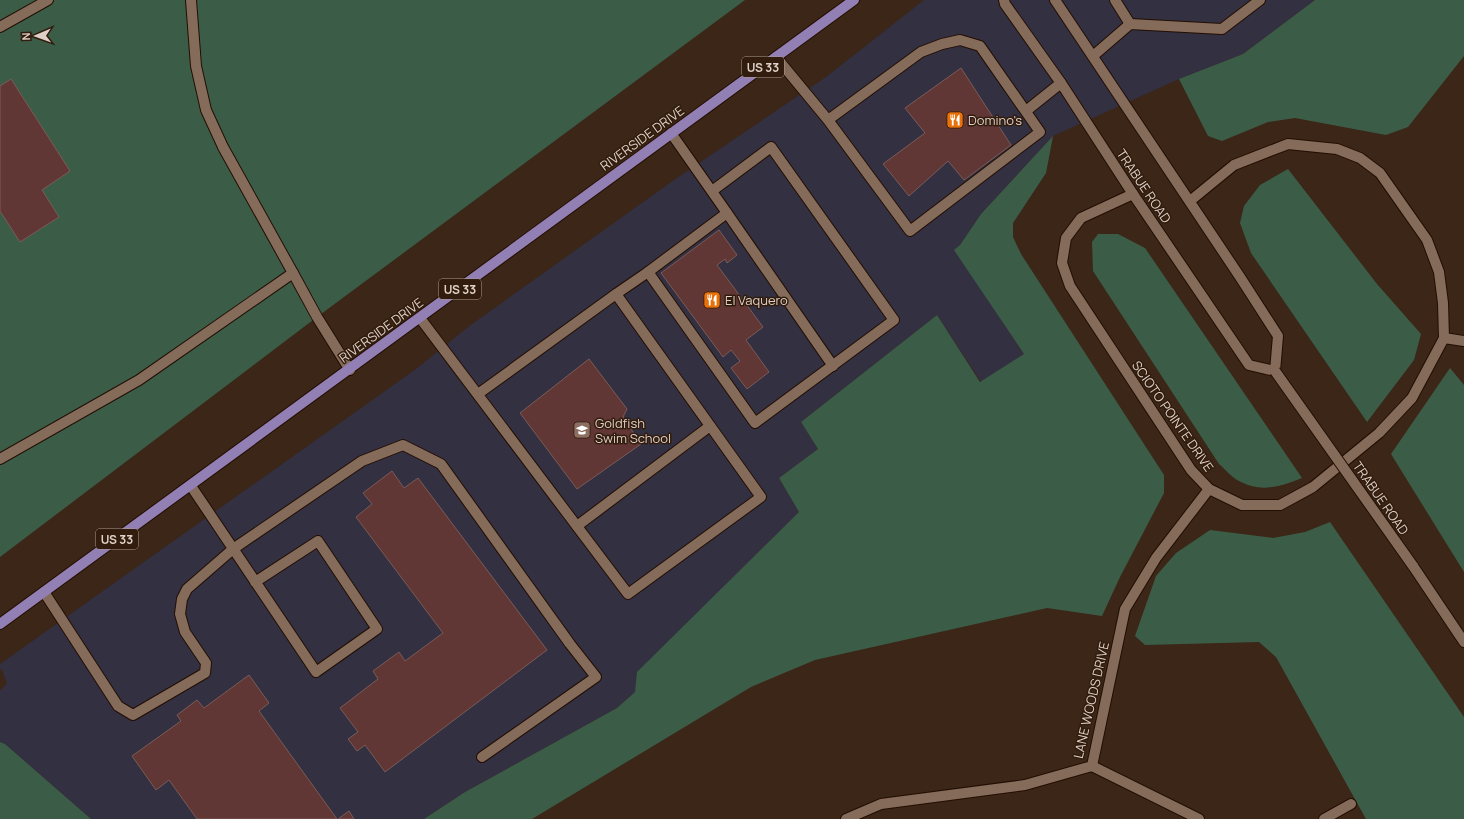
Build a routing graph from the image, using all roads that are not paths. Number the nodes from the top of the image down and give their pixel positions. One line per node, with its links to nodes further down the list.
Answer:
1 (48, 0): 9 (street)
2 (192, 0): 21 (street)
3 (854, 0): 11 (main road, RIVERSIDE DRIVE / US 33)
4 (1004, 0): 12 (street, TRABUE ROAD)
5 (1055, 0): 10 (street)
6 (1115, 0): 8 (street)
7 (1260, 0): 8 (street)
8 (1130, 24): 10 (street)
9 (0, 27)
10 (1093, 56): 18 (street)
11 (776, 57): 14 (street); 15 (main road, RIVERSIDE DRIVE / US 33)
12 (1061, 83): 13 (street); 17 (street, TRABUE ROAD)
13 (1026, 111): 14 (street); 14 (street)
14 (828, 120)
15 (671, 133): 16 (street); 23 (main road, RIVERSIDE DRIVE / US 33)
16 (712, 191): 19 (street); 26 (street)
17 (1133, 194): 28 (street, TRABUE ROAD); 33 (street, SCIOTO POINTE DRIVE)
18 (1190, 201): 24 (street, SCIOTO POINTE DRIVE); 28 (street)
19 (727, 213): 20 (street); 26 (street)
20 (648, 272): 22 (street); 26 (street)
21 (293, 273): 27 (street); 31 (street)
22 (616, 294): 29 (street); 30 (street)
23 (420, 318): 27 (main road, RIVERSIDE DRIVE / US 33); 29 (street)
24 (1444, 338): 25 (street); 33 (street, SCIOTO POINTE DRIVE)
25 (1464, 341)
26 (833, 366)
27 (350, 370): 32 (main road, RIVERSIDE DRIVE / US 33)
28 (1275, 371): 39 (street, TRABUE ROAD, bridge)
29 (478, 394): 34 (street)
30 (710, 426): 34 (street); 34 (street)
31 (0, 459)
32 (191, 486): 35 (street); 37 (main road, RIVERSIDE DRIVE / US 33)
33 (1209, 489): 41 (street, LANE WOODS DRIVE)
34 (577, 526)
35 (233, 549): 36 (street); 37 (street); 40 (street)
36 (255, 582): 36 (street)
37 (44, 592): 38 (main road, RIVERSIDE DRIVE / US 33)
38 (0, 624)
39 (1464, 642)
40 (482, 757)
41 (1092, 766): 43 (street, LANE WOODS DRIVE); 44 (street)
42 (1351, 804): 45 (street)
43 (846, 819)
44 (1199, 819)
45 (1324, 819)

